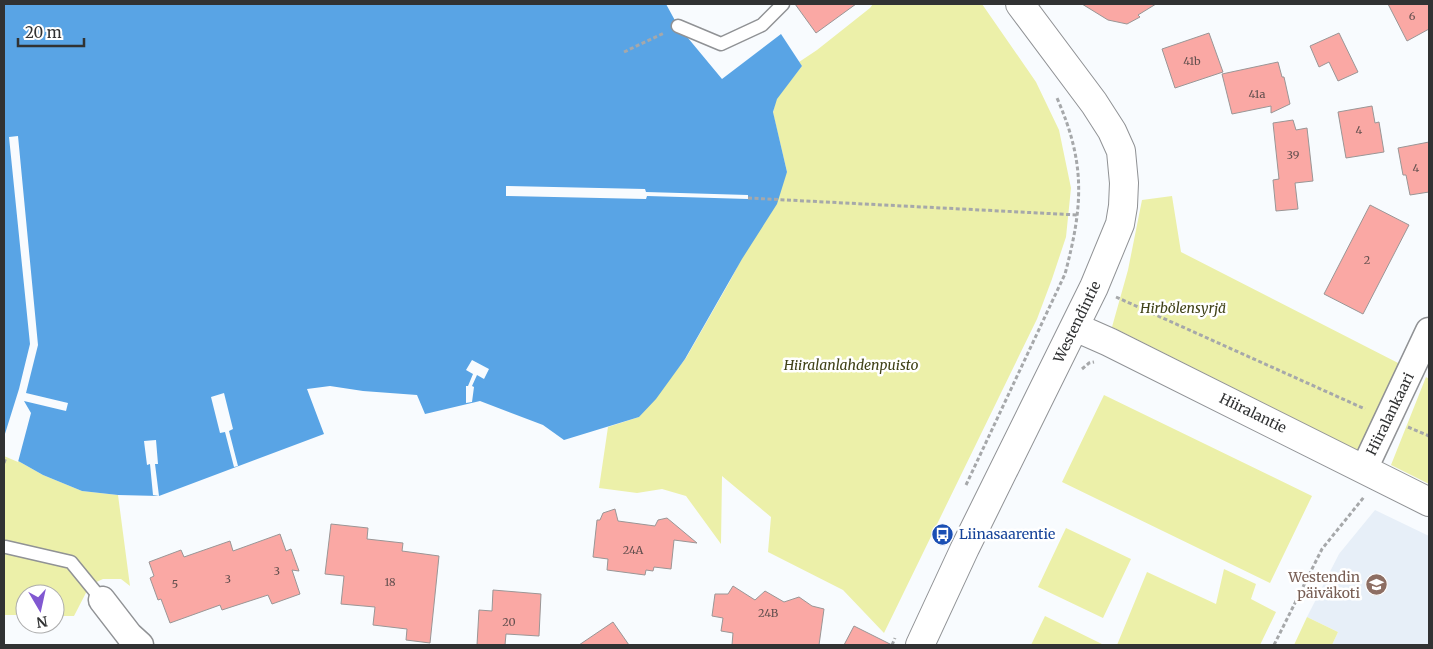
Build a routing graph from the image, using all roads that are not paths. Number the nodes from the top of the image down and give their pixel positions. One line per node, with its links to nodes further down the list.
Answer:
1 (783, 4): 3 (lane)
2 (1020, 4): 4 (street, Westendintie)
3 (678, 26)
4 (1074, 327): 6 (street, Hiiralantie); 10 (street, Westendintie)
5 (1429, 332): 6 (street, Hiiralankaari)
6 (1371, 472): 7 (street, Hiiralantie)
7 (1429, 502)
8 (6, 547): 9 (lane)
9 (102, 600): 11 (street)
10 (918, 641)
11 (140, 645)

